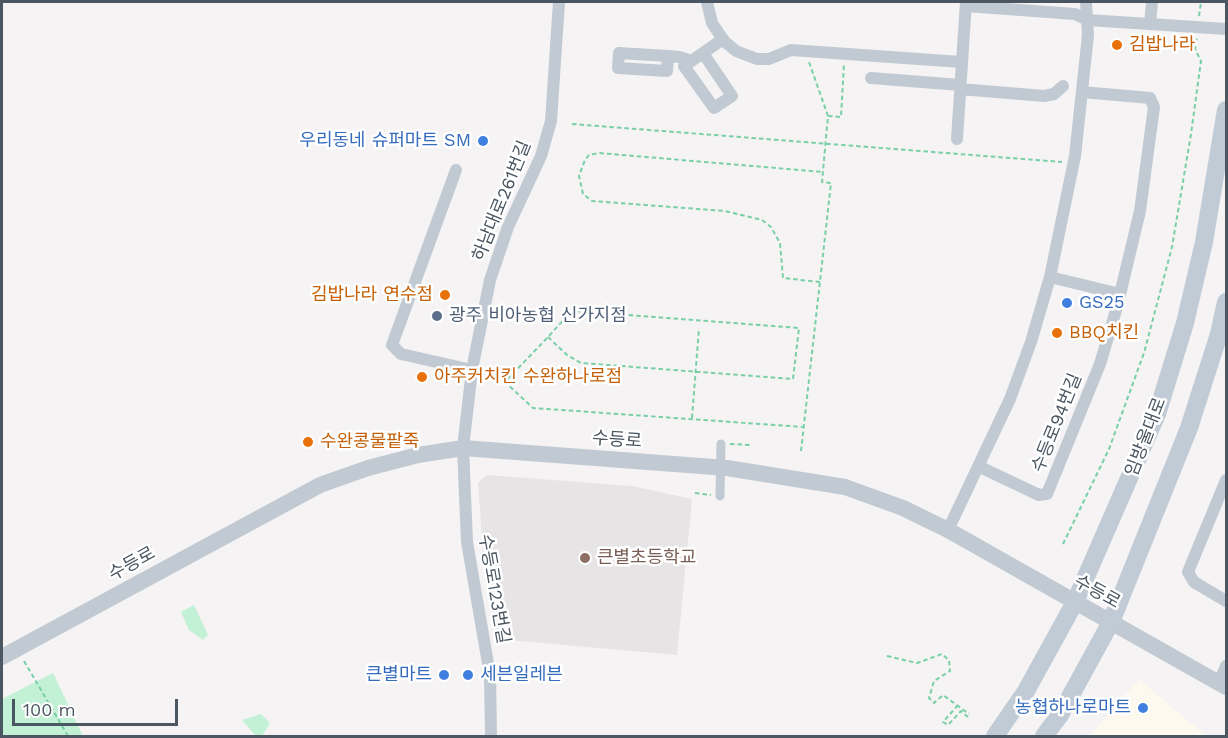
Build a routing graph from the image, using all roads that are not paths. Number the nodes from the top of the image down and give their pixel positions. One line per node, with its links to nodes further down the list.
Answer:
1 (559, 2): 22 (street, 하남대로261번길)
2 (707, 2): 9 (street)
3 (1086, 2): 6 (street)
4 (1152, 2): 7 (street)
5 (966, 4): 6 (street); 11 (street)
6 (1088, 20): 7 (street); 15 (street)
7 (1150, 24): 8 (street)
8 (1227, 29)
9 (723, 39): 10 (street); 11 (street)
10 (668, 56)
11 (961, 62): 14 (street)
12 (871, 78): 14 (street)
13 (1063, 86): 14 (street)
14 (960, 87): 17 (street)
15 (1082, 92): 19 (street); 20 (street, 수등로94번길)
16 (1227, 110): 30 (main road, 임방울대로)
17 (957, 139)
18 (456, 170): 22 (street)
19 (1050, 277): 20 (street); 25 (street)
20 (1120, 294): 25 (street, 수등로94번길)
21 (1227, 302): 31 (main road, 임방울대로)
22 (472, 370): 24 (street, 하남대로261번길)
23 (721, 444): 27 (street, bridge)
24 (463, 448): 28 (street, 수등로); 32 (street, 수등로); 35 (street, 수등로123번길)
25 (980, 467): 28 (street)
26 (1227, 480): 29 (street)
27 (720, 496)
28 (948, 530): 30 (street, 수등로)
29 (1227, 601)
30 (1075, 602): 31 (street, 수등로); 36 (main road, 임방울대로)
31 (1111, 622): 34 (street, 수등로); 37 (main road, 임방울대로)
32 (2, 657)
33 (1227, 666): 34 (street)
34 (1223, 685)
35 (491, 736)
36 (994, 736)
37 (1044, 736)

